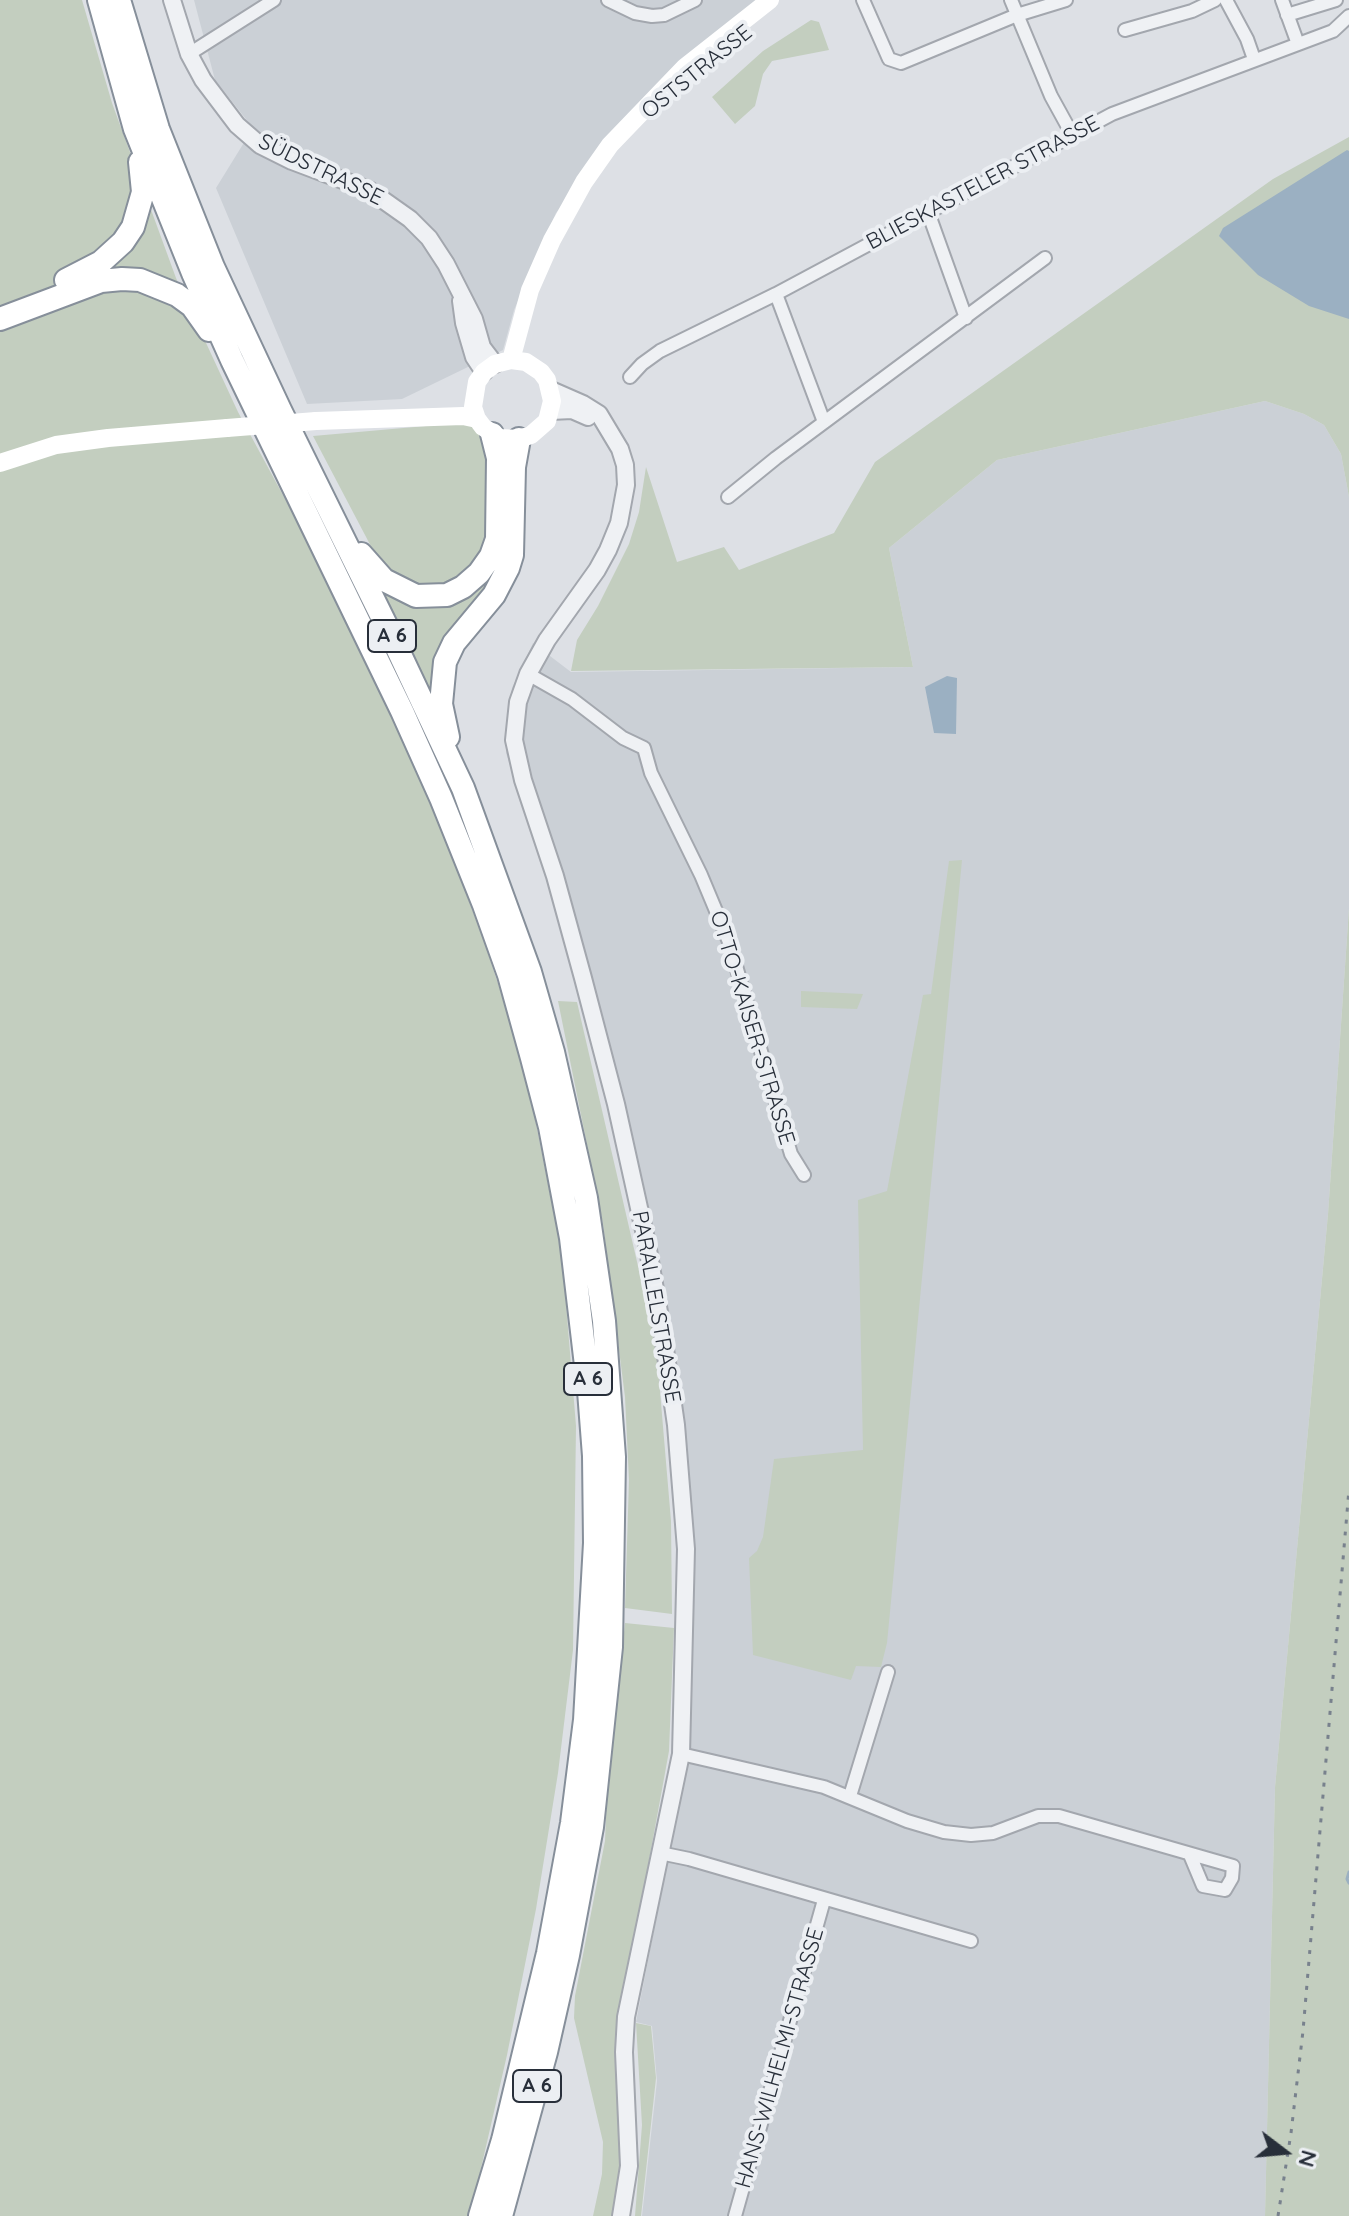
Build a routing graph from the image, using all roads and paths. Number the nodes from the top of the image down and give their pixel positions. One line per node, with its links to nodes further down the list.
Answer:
1 (99, 0): 23 (highway, A 6)
2 (119, 0): 46 (highway, A 6)
3 (172, 0): 21 (street, SÜDSTRASSE)
4 (274, 0): 21 (street)
5 (608, 0): 6 (street)
6 (695, 0)
7 (770, 0): 25 (main road, OSTSTRASSE)
8 (785, 0): 25 (main road, OSTSTRASSE)
9 (863, 0): 16 (street)
10 (1011, 0): 16 (street)
11 (1066, 0): 16 (street)
12 (1215, 0): 19 (street)
13 (1226, 0): 22 (street)
14 (1282, 0): 17 (street)
15 (1336, 0): 17 (street)
16 (1017, 15): 24 (street)
17 (1287, 15): 20 (street)
18 (1349, 16): 20 (street, BLIESKASTELER STRASSE)
19 (1125, 30)
20 (1298, 44): 22 (street, BLIESKASTELER STRASSE)
21 (189, 54): 35 (street, SÜDSTRASSE)
22 (1254, 59): 24 (street, BLIESKASTELER STRASSE)
23 (135, 129): 30 (highway); 33 (highway, A 6)
24 (1073, 136): 26 (street, BLIESKASTELER STRASSE)
25 (610, 145): 28 (main road, OSTSTRASSE)
26 (928, 212): 29 (street, BLIESKASTELER STRASSE); 31 (street)
27 (1045, 258): 31 (street)
28 (540, 269): 34 (main road, OSTSTRASSE); 35 (main road, OSTSTRASSE)
29 (776, 294): 36 (street, BLIESKASTELER STRASSE); 41 (street)
30 (0, 306)
31 (966, 318): 41 (street)
32 (0, 319): 33 (highway)
33 (232, 360): 58 (highway, A 6)
34 (532, 365): 35 (main road); 37 (main road)
35 (497, 366): 38 (main road)
36 (630, 377)
37 (551, 390): 39 (main road); 43 (street, PARALLELSTRASSE)
38 (473, 394): 40 (main road); 42 (main road)
39 (551, 411): 43 (street); 44 (main road)
40 (388, 417): 42 (main road); 45 (main road, bridge)
41 (824, 422): 47 (street)
42 (484, 426): 44 (main road); 46 (highway)
43 (614, 438): 48 (street, PARALLELSTRASSE)
44 (519, 439): 49 (highway)
45 (0, 463)
46 (318, 485): 49 (highway, A 6)
47 (728, 497)
48 (528, 674): 50 (street, OTTO-KAISER-STRASSE); 52 (street, PARALLELSTRASSE)
49 (463, 788): 59 (highway, A 6)
50 (804, 1175)
51 (888, 1672): 53 (street)
52 (681, 1754): 53 (street); 54 (street, PARALLELSTRASSE)
53 (850, 1796): 55 (street)
54 (660, 1853): 56 (street, HANS-WILHELMI-STRASSE); 60 (street, PARALLELSTRASSE)
55 (1190, 1855)
56 (824, 1900): 57 (street, HANS-WILHELMI-STRASSE); 61 (street, HANS-WILHELMI-STRASSE)
57 (971, 1941)
58 (480, 2216)
59 (501, 2216)
60 (621, 2216)
61 (735, 2216)

